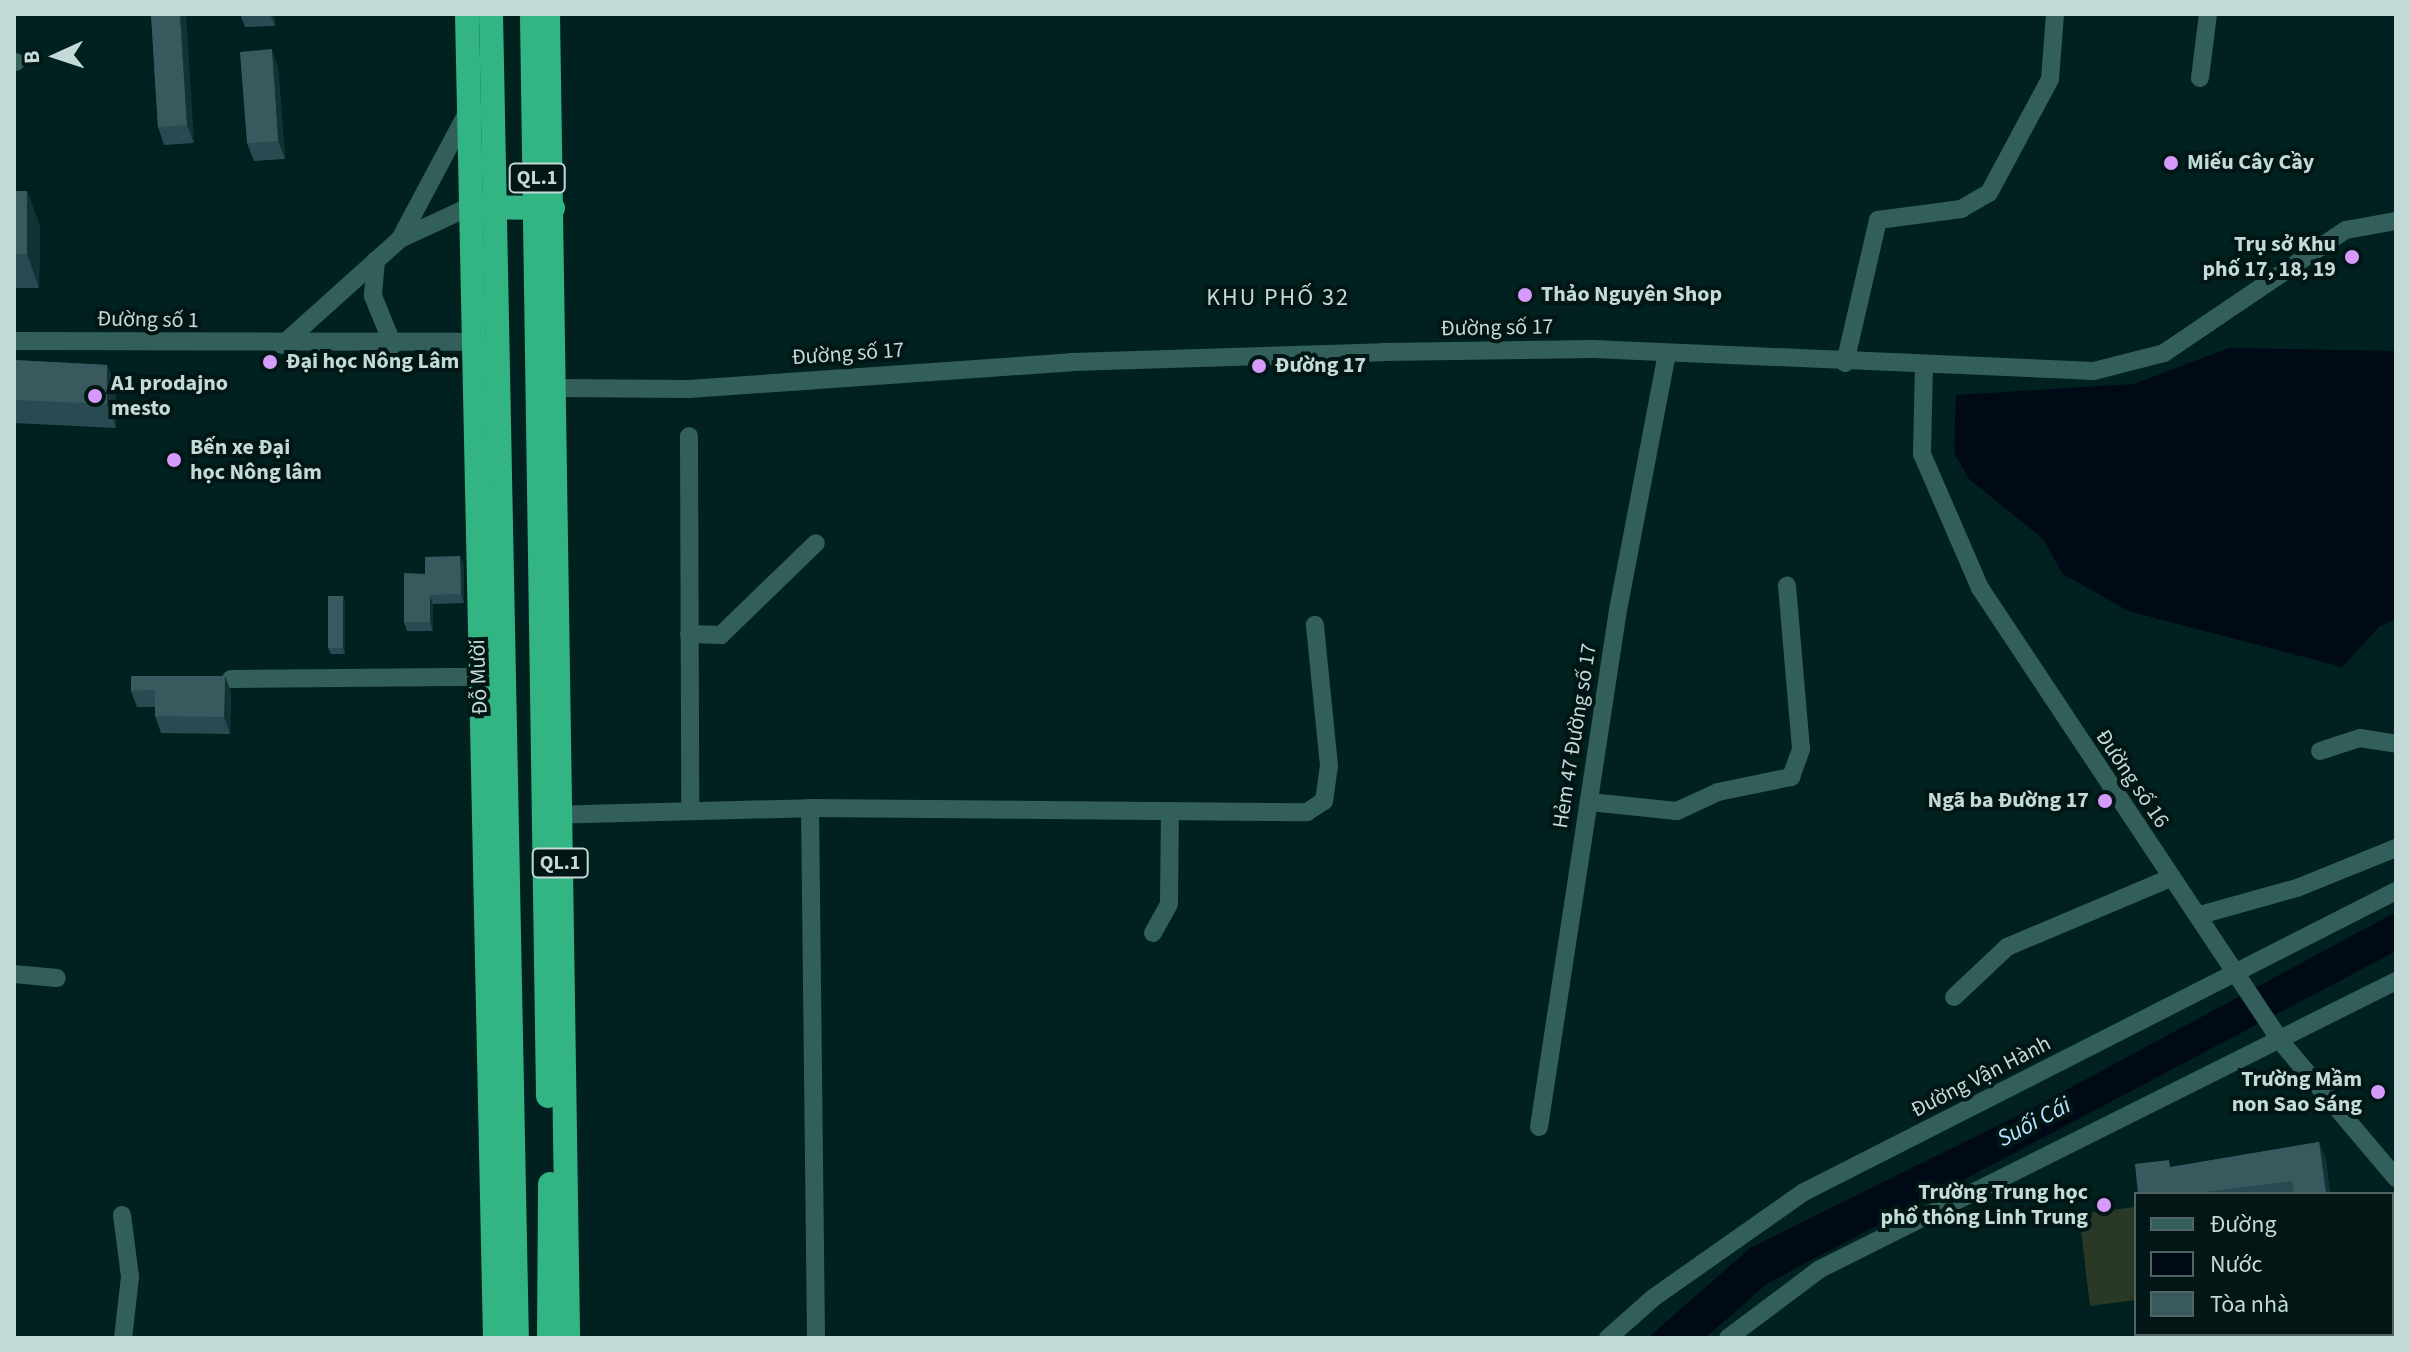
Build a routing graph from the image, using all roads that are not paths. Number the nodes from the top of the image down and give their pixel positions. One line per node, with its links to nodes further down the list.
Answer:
1 (467, 14): 8 (highway, Đỗ Mười / QL.1)
2 (491, 14): 9 (highway, Đỗ Mười / QL.1)
3 (532, 14): 10 (highway, QL.1)
4 (548, 14): 10 (highway, QL.1)
5 (2055, 14): 20 (street)
6 (2208, 14): 7 (street)
7 (2200, 78)
8 (466, 115): 9 (highway, Đỗ Mười / QL.1); 12 (street)
9 (481, 207): 10 (highway); 12 (street); 16 (highway, Đỗ Mười / QL.1)
10 (546, 208): 15 (highway, QL.1)
11 (2396, 221): 21 (street, Đường số 17)
12 (400, 239): 13 (street)
13 (376, 260): 17 (street); 18 (street)
14 (14, 341): 17 (street, Đường số 1)
15 (548, 342): 16 (highway); 22 (highway, QL.1)
16 (477, 343): 18 (street, Đường số 1); 23 (highway, Đỗ Mười / QL.1); 23 (street)
17 (282, 345): 18 (street, Đường số 1)
18 (393, 345)
19 (1667, 353): 20 (street, Đường số 17); 22 (street, Đường số 17); 33 (street, Hẻm 47 Đường số 17)
20 (1845, 363): 21 (street, Đường số 17)
21 (1924, 365): 39 (street, Đường số 16)
22 (548, 389): 23 (highway); 37 (highway, QL.1)
23 (487, 390): 29 (highway, Đỗ Mười / QL.1); 55 (highway, Đỗ Mười / QL.1)
24 (689, 436): 28 (street)
25 (816, 543): 28 (street)
26 (1787, 586): 33 (street)
27 (1315, 625): 36 (street)
28 (689, 634): 35 (street)
29 (484, 677): 30 (street); 54 (highway, Đỗ Mười / QL.1)
30 (231, 679)
31 (2396, 744): 32 (street)
32 (2320, 751)
33 (1590, 802): 49 (street, Hẻm 47 Đường số 17)
34 (810, 808): 35 (street); 36 (street); 58 (street)
35 (690, 811): 37 (street)
36 (1170, 811): 42 (street)
37 (549, 815): 56 (highway, QL.1); 57 (highway, QL.1)
38 (2396, 848): 41 (street)
39 (2170, 878): 41 (street, Đường số 16); 47 (street)
40 (2396, 891): 44 (street, Đường Vận Hành)
41 (2200, 915): 44 (street, Đường số 16)
42 (1153, 933)
43 (14, 974): 45 (street)
44 (2243, 976): 48 (street, Đường số 16); 59 (street, Đường Vận Hành)
45 (57, 978)
46 (2396, 981): 48 (street)
47 (1954, 997)
48 (2277, 1035): 50 (street, Đường số 16); 52 (street)
49 (1539, 1127)
50 (2396, 1178)
51 (122, 1215): 53 (street)
52 (1749, 1331): 60 (street)
53 (123, 1338)
54 (495, 1338)
55 (517, 1338)
56 (549, 1338)
57 (568, 1338)
58 (816, 1338)
59 (1608, 1338)
60 (1728, 1338)

